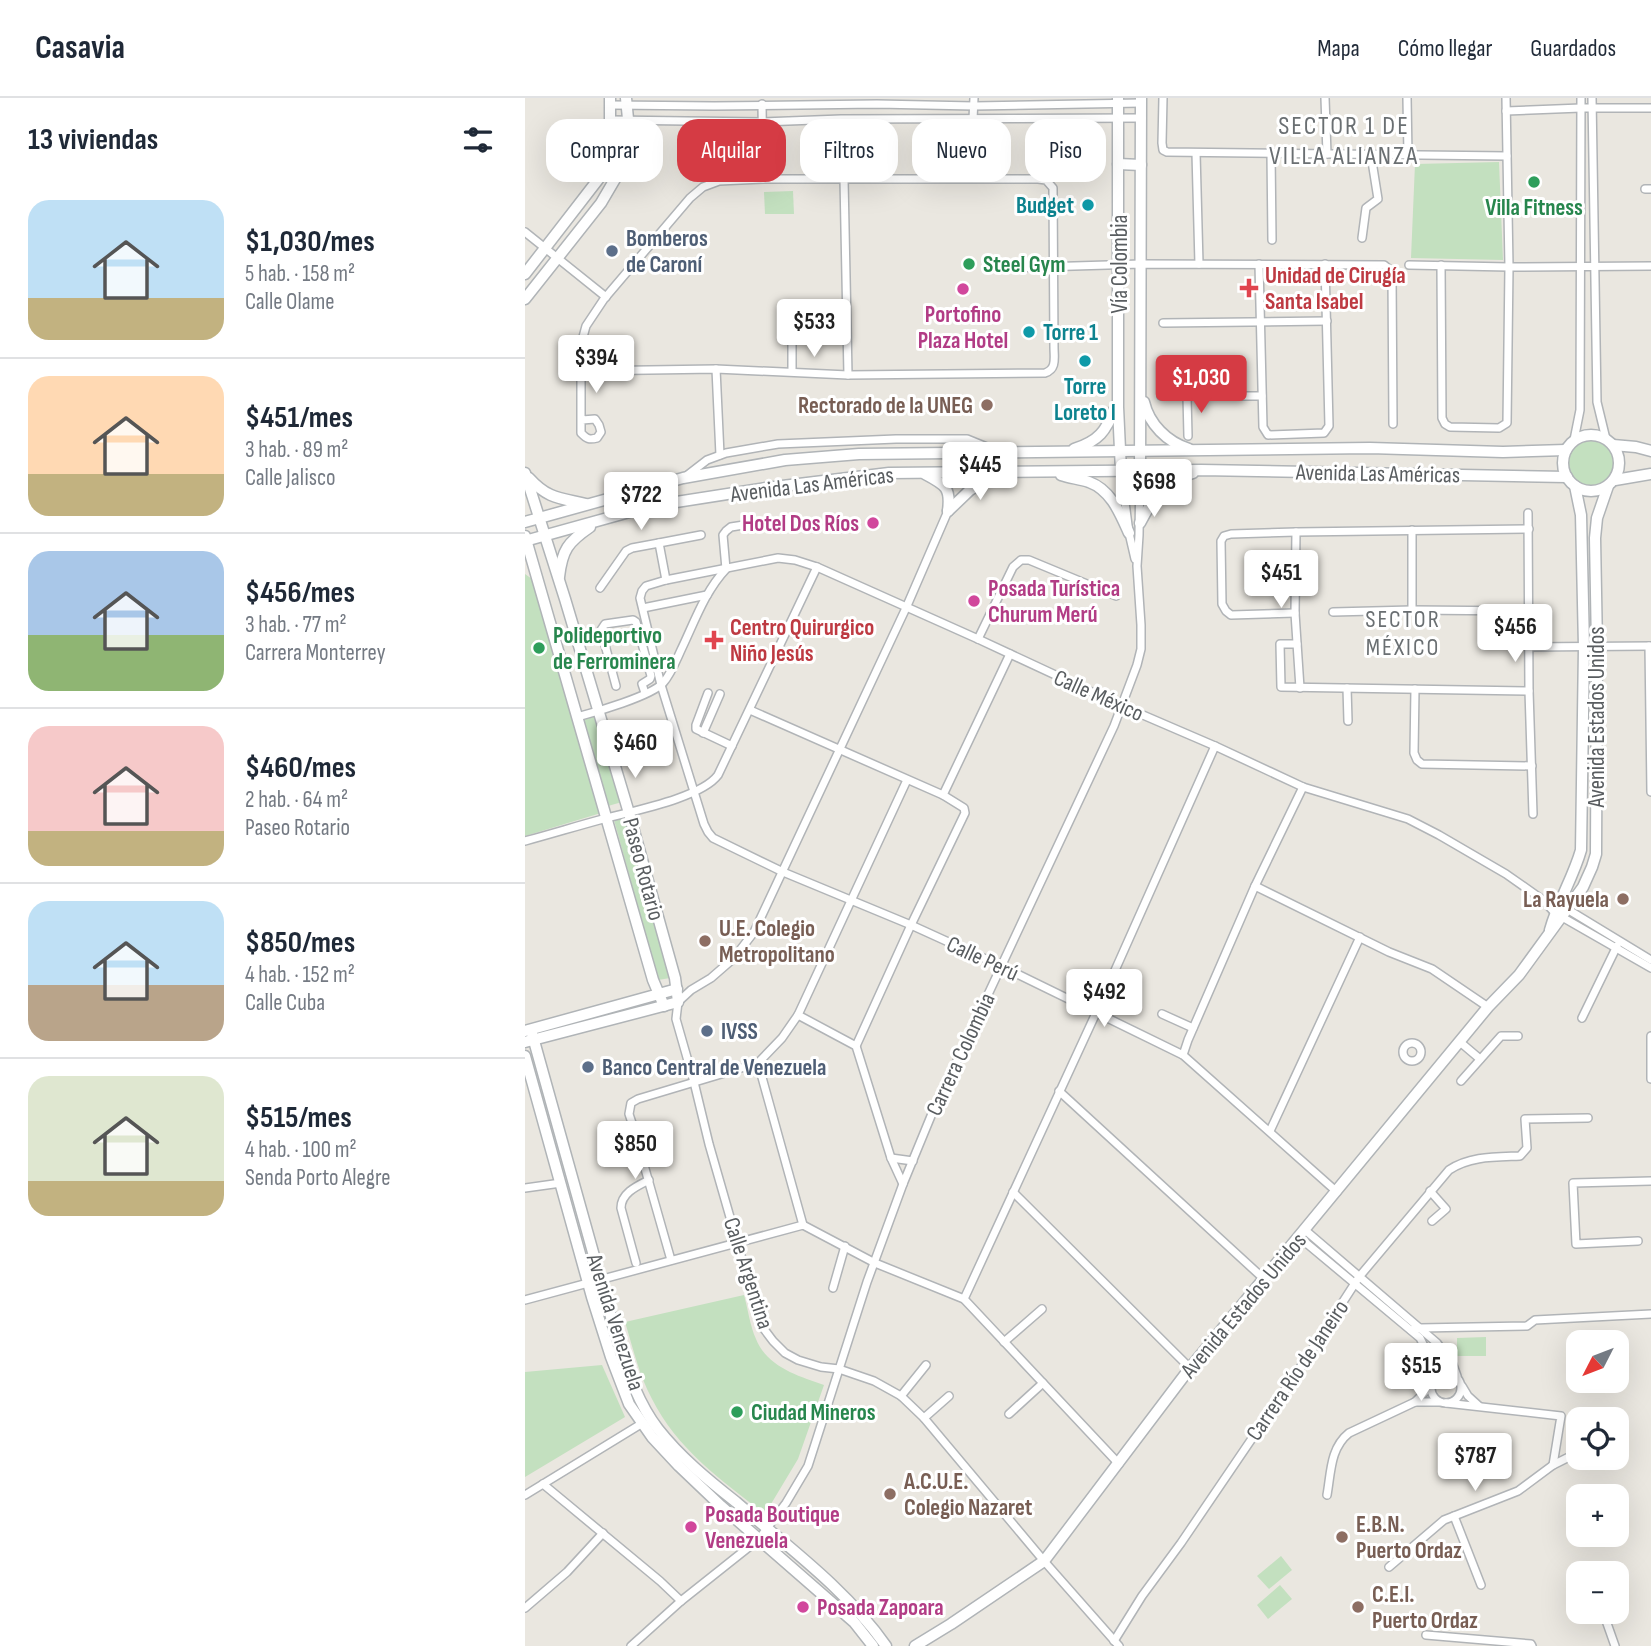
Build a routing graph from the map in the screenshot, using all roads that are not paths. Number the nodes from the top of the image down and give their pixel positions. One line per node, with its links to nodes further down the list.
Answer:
1 (1163, 98): 26 (street)
2 (1325, 98): 25 (street)
3 (1407, 98): 29 (street)
4 (1506, 98): 17 (street)
5 (1581, 98): 14 (street)
6 (1592, 98): 15 (street)
7 (877, 101): 12 (street); 13 (street)
8 (1118, 101): 9 (street); 12 (street); 18 (street, Vía Colombia)
9 (1141, 101): 19 (street, Vía Colombia)
10 (610, 102): 11 (street)
11 (627, 102): 13 (street); 20 (street)
12 (974, 102)
13 (762, 104): 21 (street)
14 (1581, 108): 15 (street); 17 (street); 53 (street)
15 (1592, 108): 16 (street); 54 (street)
16 (1651, 108)
17 (1506, 111): 30 (street)
18 (1119, 118): 19 (street); 23 (street); 31 (street, Vía Colombia)
19 (1142, 118): 32 (street, Vía Colombia)
20 (628, 119)
21 (762, 119)
22 (912, 119): 24 (street)
23 (1011, 119)
24 (786, 121)
25 (1327, 150): 27 (street); 28 (street)
26 (1196, 153): 27 (street); 45 (street)
27 (1272, 153): 40 (street)
28 (1371, 155): 29 (street); 39 (street)
29 (1408, 155): 30 (street)
30 (1507, 156): 52 (street)
31 (1118, 164): 32 (street); 43 (street, Vía Colombia)
32 (1141, 165): 44 (street, Vía Colombia)
33 (1011, 178): 51 (street)
34 (596, 182): 41 (street)
35 (613, 182): 42 (street)
36 (716, 182): 57 (street)
37 (844, 182): 66 (street)
38 (525, 232): 41 (street)
39 (1362, 238)
40 (1272, 240)
41 (546, 249): 42 (street); 56 (street)
42 (557, 258): 57 (street); 58 (street)
43 (1117, 264): 44 (street); 51 (street); 71 (street, Vía Colombia)
44 (1141, 264): 45 (street); 67 (street, Vía Colombia)
45 (1199, 264): 46 (street)
46 (1259, 264): 47 (street); 61 (street)
47 (1325, 264): 60 (street); 73 (street)
48 (1409, 265): 49 (street)
49 (1441, 265): 52 (street); 52 (street)
50 (1651, 266): 54 (street)
51 (1053, 267): 55 (street); 66 (street)
52 (1509, 267): 53 (street)
53 (1581, 267): 54 (street); 75 (street)
54 (1594, 267): 76 (street)
55 (1008, 268)
56 (525, 274)
57 (606, 298): 64 (street)
58 (525, 299)
59 (792, 320): 65 (street)
60 (1327, 321): 61 (street); 70 (street)
61 (1259, 322): 62 (street); 70 (street)
62 (1163, 323)
63 (716, 369): 64 (street); 65 (street); 84 (street)
64 (582, 371): 72 (street)
65 (792, 372): 66 (street)
66 (848, 374)
67 (1140, 389): 78 (street, Vía Colombia); 79 (street)
68 (1161, 396): 69 (street)
69 (1187, 396): 70 (street); 74 (street)
70 (1262, 396)
71 (1118, 401): 82 (street); 83 (street, Vía Colombia)
72 (582, 420)
73 (1393, 425)
74 (1188, 436)
75 (1574, 440): 76 (street); 77 (street)
76 (1610, 442): 80 (street); 95 (street)
77 (1566, 450): 79 (street, Avenida Las Américas); 93 (street)
78 (1140, 451): 79 (street, Avenida Las Américas); 83 (street, Avenida Las Américas); 87 (street, Vía Colombia)
79 (1197, 451)
80 (1651, 451)
81 (999, 452): 82 (street, Avenida Las Américas); 84 (street, Avenida Las Américas); 94 (street, Avenida Las Américas)
82 (1058, 452): 83 (street, Avenida Las Américas)
83 (1120, 452): 86 (street, Vía Colombia)
84 (720, 455): 94 (street, Avenida Las Américas)
85 (1201, 470): 87 (street, Avenida Las Américas); 93 (street, Avenida Las Américas); 104 (street)
86 (1121, 471): 87 (street, Avenida Las Américas); 90 (street, Avenida Las Américas); 108 (street, Carrera Colombia)
87 (1140, 471): 104 (street, Carrera Colombia)
88 (922, 472): 89 (street, Avenida Las Américas); 98 (street); 103 (street, Avenida Las Américas)
89 (996, 472): 90 (street, Avenida Las Américas); 98 (street)
90 (1051, 472): 108 (street)
91 (525, 474): 97 (street); 100 (street, Paseo Rotario)
92 (1651, 474): 95 (street)
93 (1567, 477): 96 (street)
94 (683, 478): 97 (street, Avenida Las Américas)
95 (1611, 483): 96 (street); 134 (street, Avenida Estados Unidos)
96 (1575, 486): 133 (street, Avenida Estados Unidos)
97 (590, 505): 100 (street, Avenida Las Américas)
98 (948, 511): 124 (street)
99 (1528, 513): 105 (street)
100 (538, 518): 102 (street, Avenida Las Américas); 110 (street, Paseo Rotario)
101 (769, 521): 116 (street)
102 (525, 522)
103 (597, 522): 110 (street, Avenida Las Américas); 119 (street)
104 (1140, 523): 113 (street, Carrera Colombia)
105 (1529, 529): 106 (street); 126 (street)
106 (1412, 530): 107 (street); 125 (street)
107 (1296, 531): 128 (street); 128 (street)
108 (1129, 533): 113 (street, Carrera Colombia)
109 (701, 535): 112 (street)
110 (544, 536): 111 (street, Avenida Las Américas); 119 (street, Paseo Rotario)
111 (525, 539): 117 (street, Paseo Rotario)
112 (659, 543): 118 (street); 120 (street)
113 (1137, 566): 145 (street, Carrera Colombia)
114 (525, 568): 117 (street)
115 (817, 568): 116 (street, Calle México); 124 (street, Calle México); 146 (street)
116 (726, 569): 118 (street, Calle México); 121 (street)
117 (536, 576): 148 (street, Paseo Rotario)
118 (666, 580): 123 (street, Calle México)
119 (559, 581): 147 (street, Paseo Rotario)
120 (600, 588)
121 (707, 595): 123 (street); 136 (street)
122 (1116, 596): 129 (street)
123 (643, 608): 136 (street)
124 (906, 608): 129 (street, Calle México); 154 (street)
125 (1412, 610): 126 (street); 127 (street)
126 (1528, 611): 132 (street)
127 (1333, 612)
128 (1295, 613): 130 (street)
129 (978, 639): 135 (street, Calle México)
130 (1297, 644): 138 (street); 138 (street)
131 (1650, 646): 134 (street); 150 (street)
132 (1529, 647): 133 (street); 141 (street)
133 (1584, 647): 134 (street); 168 (street, Avenida Estados Unidos)
134 (1597, 647): 168 (street, Avenida Estados Unidos)
135 (1010, 654): 145 (street, Calle México); 160 (street)
136 (661, 685): 142 (street); 158 (street)
137 (616, 686): 142 (street)
138 (1300, 688): 139 (street)
139 (1347, 688): 140 (street); 149 (street)
140 (1415, 689): 141 (street); 155 (street)
141 (1529, 691): 155 (street)
142 (645, 693): 147 (street)
143 (708, 693): 151 (street)
144 (720, 694): 151 (street)
145 (1122, 706): 153 (street, Calle México); 173 (street, Carrera Colombia)
146 (750, 710): 152 (street); 154 (street)
147 (599, 711): 148 (street); 161 (street, Paseo Rotario)
148 (577, 717): 163 (street, Paseo Rotario)
149 (1348, 721)
150 (1650, 724): 159 (street)
151 (703, 733): 152 (street)
152 (732, 746): 158 (street)
153 (1215, 746): 157 (street, Calle México); 181 (street)
154 (840, 748): 156 (street); 165 (street)
155 (1532, 766): 162 (street)
156 (907, 780): 160 (street); 167 (street)
157 (1303, 786): 166 (street); 168 (street, Calle México)
158 (694, 792): 161 (street); 165 (street, Calle Perú)
159 (1651, 792)
160 (943, 795): 169 (street)
161 (629, 813): 163 (street); 175 (street, Paseo Rotario)
162 (1532, 814)
163 (607, 818): 164 (street); 177 (street, Paseo Rotario)
164 (525, 841)
165 (783, 872): 167 (street, Calle Perú); 176 (street)
166 (1255, 887): 170 (street); 186 (street)
167 (852, 899): 169 (street, Calle Perú); 183 (street)
168 (1561, 911): 171 (street); 180 (street, Avenida Estados Unidos)
169 (911, 925): 173 (street, Calle Perú); 191 (street)
170 (1360, 937): 180 (street); 201 (street)
171 (1618, 945): 172 (street); 174 (street); 184 (street)
172 (1651, 960)
173 (1001, 966): 181 (street, Calle Perú); 203 (street, Carrera Colombia)
174 (1651, 968)
175 (677, 989): 176 (street); 177 (street); 178 (street, Paseo Rotario)
176 (691, 990): 178 (street)
177 (658, 993): 179 (street, Paseo Rotario); 187 (street)
178 (678, 1002): 179 (street); 185 (street, Calle Argentina)
179 (664, 1006): 185 (street, Calle Argentina); 187 (street)
180 (1488, 1007): 190 (street, Avenida Estados Unidos)
181 (1096, 1013): 192 (street, Calle Perú); 199 (street)
182 (1162, 1014): 186 (street)
183 (798, 1015): 191 (street); 195 (street)
184 (1582, 1017)
185 (676, 1019): 198 (street, Calle Argentina)
186 (1193, 1028): 192 (street)
187 (529, 1036): 222 (street, Avenida Venezuela)
188 (1518, 1036): 194 (street)
189 (1651, 1036): 196 (street)
190 (1460, 1042): 194 (street); 211 (street, Avenida Estados Unidos)
191 (856, 1046): 202 (street)
192 (1183, 1055): 201 (street, Calle Perú)
193 (525, 1056): 206 (street, Avenida Venezuela)
194 (1480, 1059): 197 (street)
195 (758, 1062): 198 (street); 213 (street)
196 (1651, 1079)
197 (1461, 1081)
198 (694, 1083): 204 (street); 215 (street, Calle Argentina)
199 (1059, 1091): 210 (street); 221 (street)
200 (1588, 1118): 209 (street, Carrera Río de Janeiro)
201 (1270, 1131): 211 (street, Calle Perú)
202 (891, 1158): 203 (street); 207 (street)
203 (913, 1161): 207 (street, Carrera Colombia)
204 (649, 1180): 218 (street); 219 (street)
205 (1651, 1181): 216 (street)
206 (561, 1183): 208 (street); 224 (street, Avenida Venezuela)
207 (903, 1184): 220 (street, Carrera Colombia)
208 (525, 1188)
209 (1430, 1191): 212 (street); 223 (street, Carrera Río de Janeiro)
210 (1013, 1192): 226 (street); 233 (street)
211 (1337, 1192): 214 (street, Avenida Estados Unidos)
212 (1432, 1221)
213 (803, 1225): 215 (street); 217 (street)
214 (1302, 1233): 221 (street, Avenida Estados Unidos); 223 (street)
215 (737, 1241): 218 (street); 234 (street, Calle Argentina)
216 (1638, 1241)
217 (845, 1246): 220 (street); 225 (street)
218 (671, 1260): 222 (street)
219 (636, 1263)
220 (874, 1263): 226 (street); 234 (street, Carrera Colombia)
221 (1264, 1279): 233 (street, Avenida Estados Unidos)
222 (601, 1280): 224 (street); 254 (street, Avenida Venezuela)
223 (1357, 1280): 230 (street); 264 (street, Carrera Río de Janeiro)
224 (588, 1283): 227 (street); 246 (street, Avenida Venezuela)
225 (833, 1288)
226 (964, 1299): 231 (street)
227 (525, 1300)
228 (1042, 1309): 231 (street)
229 (1651, 1314): 230 (street)
230 (1415, 1329): 235 (street); 237 (street)
231 (1004, 1342): 236 (street)
232 (926, 1365): 239 (street)
233 (1190, 1368): 248 (street, Avenida Estados Unidos)
234 (839, 1369): 239 (street, Calle Argentina); 254 (street, Carrera Colombia)
235 (1457, 1376): 237 (street); 238 (street)
236 (1043, 1383): 244 (street); 248 (street)
237 (1432, 1384): 241 (street); 242 (street)
238 (1462, 1385): 242 (street); 243 (street)
239 (901, 1396): 245 (street, Calle Argentina)
240 (949, 1396): 245 (street)
241 (1415, 1402): 242 (street); 252 (street)
242 (1443, 1403): 243 (street)
243 (1480, 1406): 249 (street)
244 (1009, 1414)
245 (924, 1418): 257 (street, Calle Argentina)
246 (641, 1424): 250 (street); 256 (street, Avenida Venezuela)
247 (1566, 1458): 249 (street)
248 (1119, 1464): 257 (street, Avenida Estados Unidos)
249 (1553, 1465): 253 (street)
250 (543, 1484): 251 (street); 255 (street)
251 (525, 1495)
252 (1327, 1495)
253 (1454, 1516): 258 (street); 259 (street)
254 (767, 1528): 256 (street, Carrera Colombia); 268 (street, Avenida Venezuela)
255 (603, 1534): 260 (street); 261 (street)
256 (759, 1539): 260 (street, Carrera Colombia); 267 (street, Avenida Venezuela)
257 (1044, 1561): 264 (street, Calle Argentina); 269 (street, Avenida Estados Unidos)
258 (1389, 1567)
259 (1481, 1585)
260 (681, 1601): 266 (street, Carrera Colombia)
261 (525, 1608)
262 (1607, 1624): 270 (street)
263 (1426, 1635): 265 (street)
264 (1117, 1644)
265 (1531, 1645)
266 (631, 1646)
267 (873, 1646)
268 (886, 1646)
269 (915, 1646)
270 (1615, 1646)

